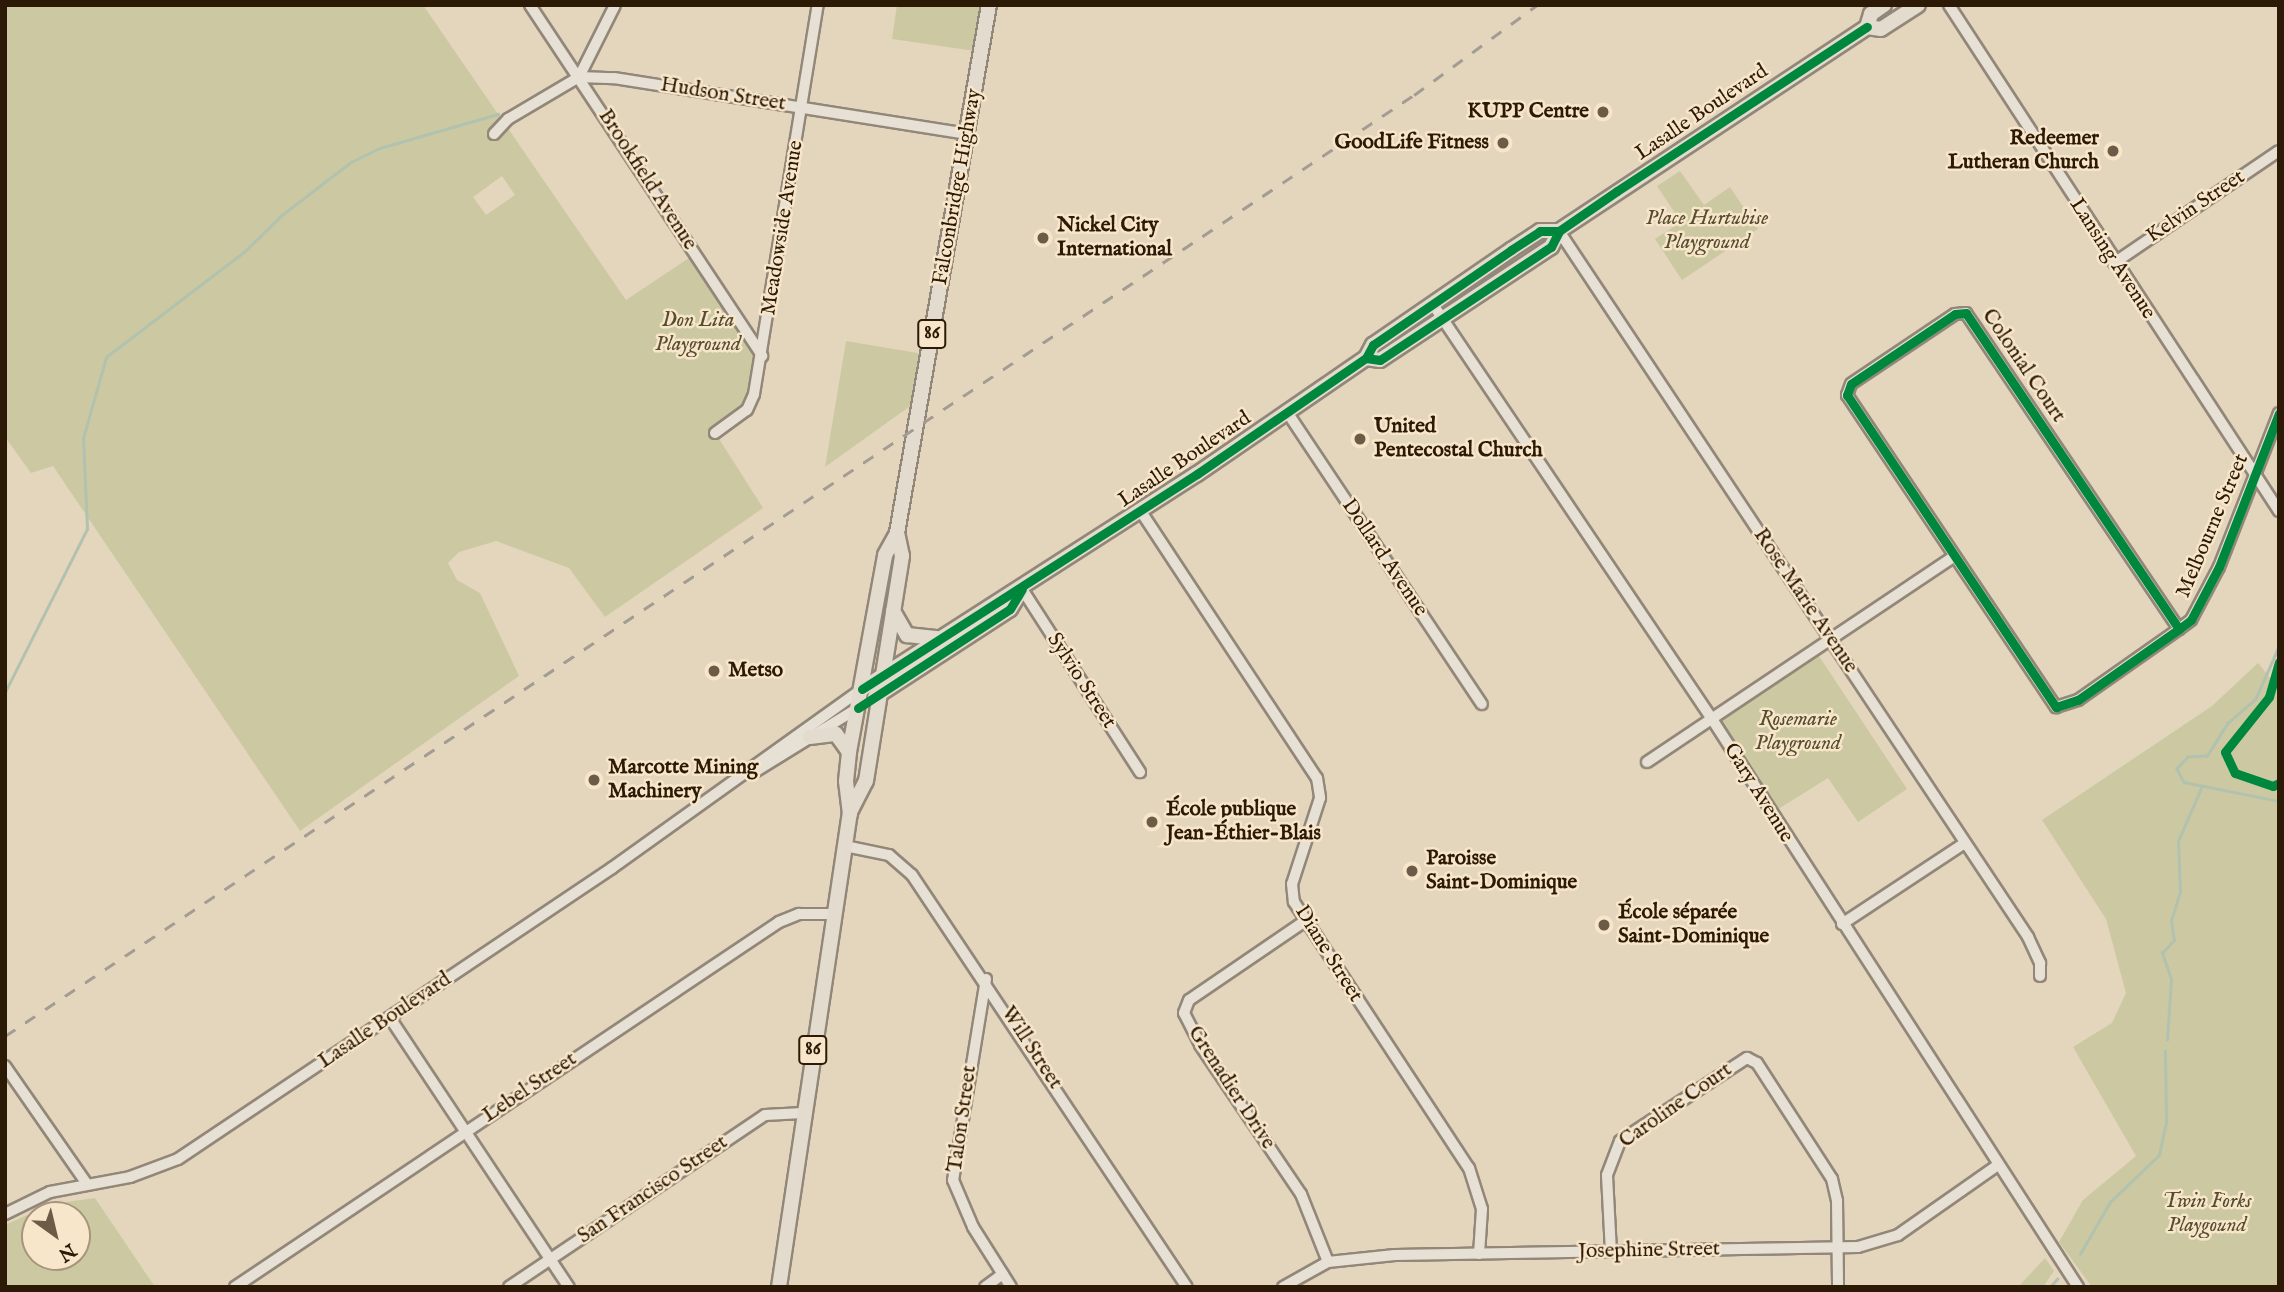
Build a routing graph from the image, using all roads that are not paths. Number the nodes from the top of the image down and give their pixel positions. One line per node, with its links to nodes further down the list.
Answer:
1 (530, 5): 9 (street, Brookfield Avenue)
2 (615, 5): 9 (street)
3 (818, 5): 10 (street, Meadowside Avenue)
4 (989, 5): 12 (main road, Falconbridge Highway / 86)
5 (1884, 5): 8 (main road, Lasalle Boulevard)
6 (1918, 5): 8 (main road, Lasalle Boulevard)
7 (1949, 5): 15 (street, Lansing Avenue)
8 (1867, 27): 14 (main road, Lasalle Boulevard)
9 (579, 77): 10 (street, Hudson Street); 11 (street); 18 (street, Brookfield Avenue)
10 (803, 108): 12 (street, Hudson Street); 18 (street, Meadowside Avenue)
11 (494, 134)
12 (968, 134): 26 (main road, Falconbridge Highway / 86)
13 (2279, 151): 15 (street, Kelvin Street)
14 (1559, 231): 16 (main road, Lasalle Boulevard); 17 (main road, Lasalle Boulevard); 32 (street, Rose Marie Avenue)
15 (2114, 263): 23 (street, Lansing Avenue)
16 (1432, 303): 17 (street, Gary Avenue); 19 (main road, Lasalle Boulevard)
17 (1442, 319): 19 (main road, Lasalle Boulevard); 39 (street, Gary Avenue)
18 (762, 356): 22 (street, Meadowside Avenue)
19 (1366, 358): 20 (main road, Lasalle Boulevard)
20 (1287, 412): 24 (main road, Lasalle Boulevard); 36 (street, Dollard Avenue)
21 (2279, 413): 23 (street, Melbourne Street)
22 (715, 433)
23 (2255, 475): 25 (street, Lansing Avenue); 30 (street, Melbourne Street)
24 (1140, 510): 28 (main road, Lasalle Boulevard); 49 (street, Diane Street)
25 (2279, 511)
26 (897, 533): 29 (main road, Falconbridge Highway / 86); 34 (main road, Falconbridge Highway / 86)
27 (1953, 557): 30 (street, Colonial Court); 32 (street); 37 (street, Colonial Court)
28 (1023, 590): 31 (main road, Lasalle Boulevard); 35 (main road, Lasalle Boulevard); 43 (street, Sylvio Street)
29 (893, 611): 31 (main road); 33 (main road, Falconbridge Highway / 86)
30 (2179, 629): 37 (street, Melbourne Street)
31 (943, 637): 33 (main road, Lasalle Boulevard)
32 (1831, 639): 39 (street); 46 (street, Rose Marie Avenue)
33 (883, 676): 34 (main road, Lasalle Boulevard); 35 (main road, Falconbridge Highway / 86)
34 (862, 689): 38 (main road, Falconbridge Highway / 86); 44 (street, Lasalle Boulevard)
35 (880, 695): 38 (main road, Lasalle Boulevard); 45 (main road, Falconbridge Highway / 86)
36 (1482, 704)
37 (2056, 707)
38 (858, 708): 40 (street, Lasalle Boulevard); 41 (main road, Falconbridge Highway / 86)
39 (1712, 719): 42 (street); 50 (street, Gary Avenue)
40 (810, 737): 41 (main road); 44 (street, Lasalle Boulevard)
41 (849, 752): 45 (main road, Falconbridge Highway / 86)
42 (1647, 762)
43 (1140, 772)
44 (743, 778): 53 (street, Lasalle Boulevard)
45 (850, 814): 47 (main road, Falconbridge Highway / 86)
46 (1965, 843): 50 (street); 51 (street, Rose Marie Avenue)
47 (845, 846): 48 (main road, Falconbridge Highway / 86); 52 (street, Will Street)
48 (834, 914): 55 (main road, Falconbridge Highway / 86); 56 (street, Lebel Street)
49 (1305, 921): 62 (street, Diane Street); 64 (street, Grenadier Drive)
50 (1842, 924): 57 (street, Gary Avenue)
51 (2040, 976)
52 (986, 979): 65 (street, Talon Street); 72 (street, Will Street)
53 (390, 1018): 56 (street); 58 (street, Lasalle Boulevard)
54 (5, 1066): 58 (street)
55 (803, 1113): 63 (street, San Francisco Street); 69 (main road, Falconbridge Highway / 86)
56 (466, 1131): 63 (street); 66 (street, Lebel Street)
57 (1998, 1165): 60 (street, Josephine Street); 75 (street, Gary Avenue)
58 (87, 1184): 59 (street, Lasalle Boulevard)
59 (5, 1214)
60 (1838, 1248): 61 (street, Josephine Street); 61 (street, Caroline Court); 74 (street)
61 (1611, 1252): 62 (street, Josephine Street)
62 (1479, 1254): 64 (street, Josephine Street)
63 (551, 1259): 67 (street, San Francisco Street); 68 (street)
64 (1328, 1262): 73 (street, Josephine Street)
65 (1003, 1274): 70 (street); 71 (street, Talon Street)
66 (235, 1287)
67 (509, 1287)
68 (569, 1287)
69 (779, 1287)
70 (985, 1287)
71 (1011, 1287)
72 (1187, 1287)
73 (1283, 1287)
74 (1839, 1287)
75 (2078, 1287)

